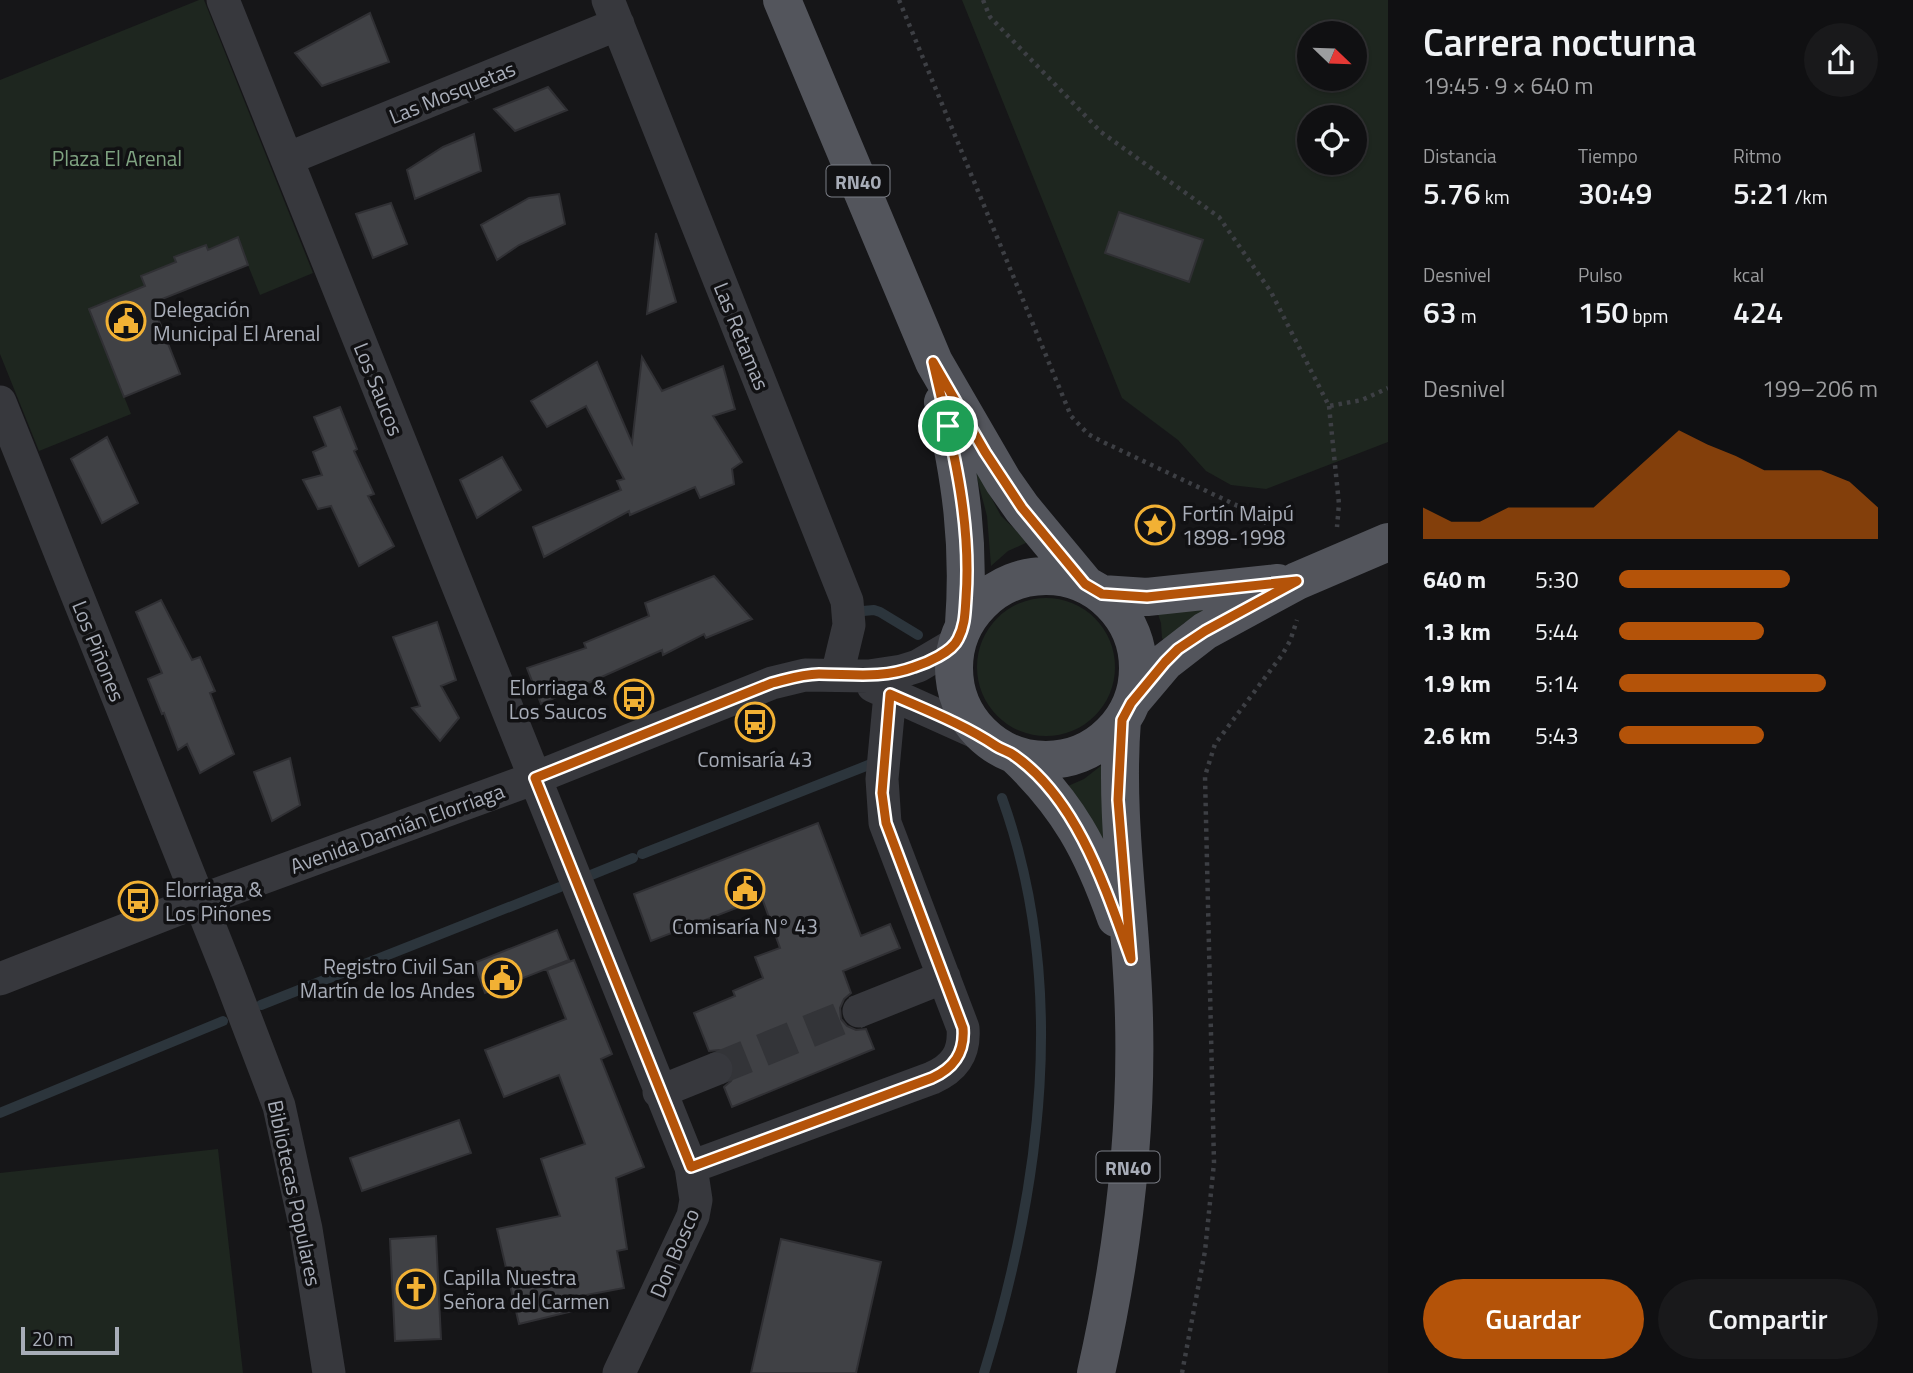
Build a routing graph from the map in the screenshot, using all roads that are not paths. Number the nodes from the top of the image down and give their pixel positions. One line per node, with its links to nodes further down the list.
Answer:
1 (223, 0): 4 (street, Los Saucos)
2 (782, 0): 5 (main road, RN40)
3 (613, 12): 4 (street, Las Mosquetas); 11 (street, Las Retamas)
4 (287, 159): 16 (street, Los Saucos)
5 (933, 362): 9 (main road, RN40); 10 (main road, RN40)
6 (0, 402): 17 (street, Los Piñones)
7 (1388, 542): 8 (main road)
8 (1297, 581): 9 (main road); 13 (main road)
9 (1093, 589): 10 (main road); 13 (main road, RN40)
10 (960, 633): 12 (street); 14 (main road, RN40)
11 (837, 676): 12 (street, Avenida Damián Elorriaga); 16 (street, Avenida Damián Elorriaga)
12 (888, 684): 14 (street, Avenida Damián Elorriaga); 19 (street)
13 (1126, 712): 15 (main road, RN40); 18 (main road, RN40)
14 (982, 735): 15 (main road, RN40)
15 (1015, 755): 18 (main road, RN40)
16 (535, 778): 17 (street, Avenida Damián Elorriaga); 23 (street, Don Bosco)
17 (199, 901): 20 (street, Avenida Damián Elorriaga); 25 (street, Bibliotecas Populares)
18 (1131, 959): 27 (main road, RN40)
19 (944, 977): 21 (street); 24 (street)
20 (0, 979)
21 (859, 1011)
22 (716, 1069): 23 (street)
23 (659, 1091): 24 (street, Don Bosco)
24 (691, 1167): 26 (street, Don Bosco)
25 (329, 1373)
26 (619, 1373)
27 (1096, 1373)

